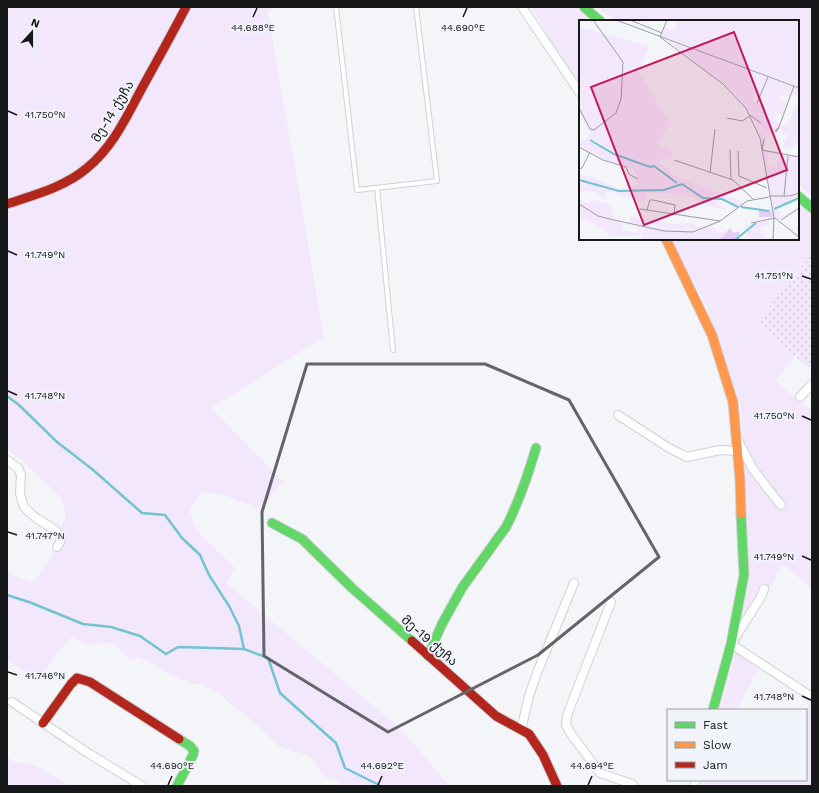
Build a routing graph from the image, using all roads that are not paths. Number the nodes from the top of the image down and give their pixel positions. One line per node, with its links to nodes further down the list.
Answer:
1 (186, 7): 10 (street, მე-14 ქუჩა)
2 (336, 7): 8 (lane)
3 (416, 7): 8 (lane)
4 (522, 7): 7 (street)
5 (584, 7): 6 (street)
6 (599, 20)
7 (579, 92)
8 (378, 188): 13 (lane)
9 (799, 197): 11 (street)
10 (7, 204)
11 (812, 208)
12 (666, 240): 17 (street)
13 (393, 350)
14 (812, 384): 15 (street)
15 (800, 397)
16 (618, 415): 19 (street)
17 (736, 436): 19 (street); 21 (street)
18 (536, 448): 28 (street)
19 (737, 451): 27 (street)
20 (7, 460): 23 (street)
21 (781, 505)
22 (272, 523): 28 (street, მე-19 ქუჩა)
23 (57, 547)
24 (574, 583): 33 (street)
25 (764, 589): 27 (street)
26 (611, 602): 37 (street)
27 (731, 644): 29 (street); 31 (street)
28 (428, 656): 33 (street, მე-19 ქუჩა)
29 (812, 697)
30 (12, 702): 32 (street)
31 (713, 709)
32 (44, 723): 34 (street); 35 (street)
33 (521, 730): 36 (street, მე-19 ქუჩა)
34 (142, 786)
35 (177, 786)
36 (557, 786)
37 (634, 786)

